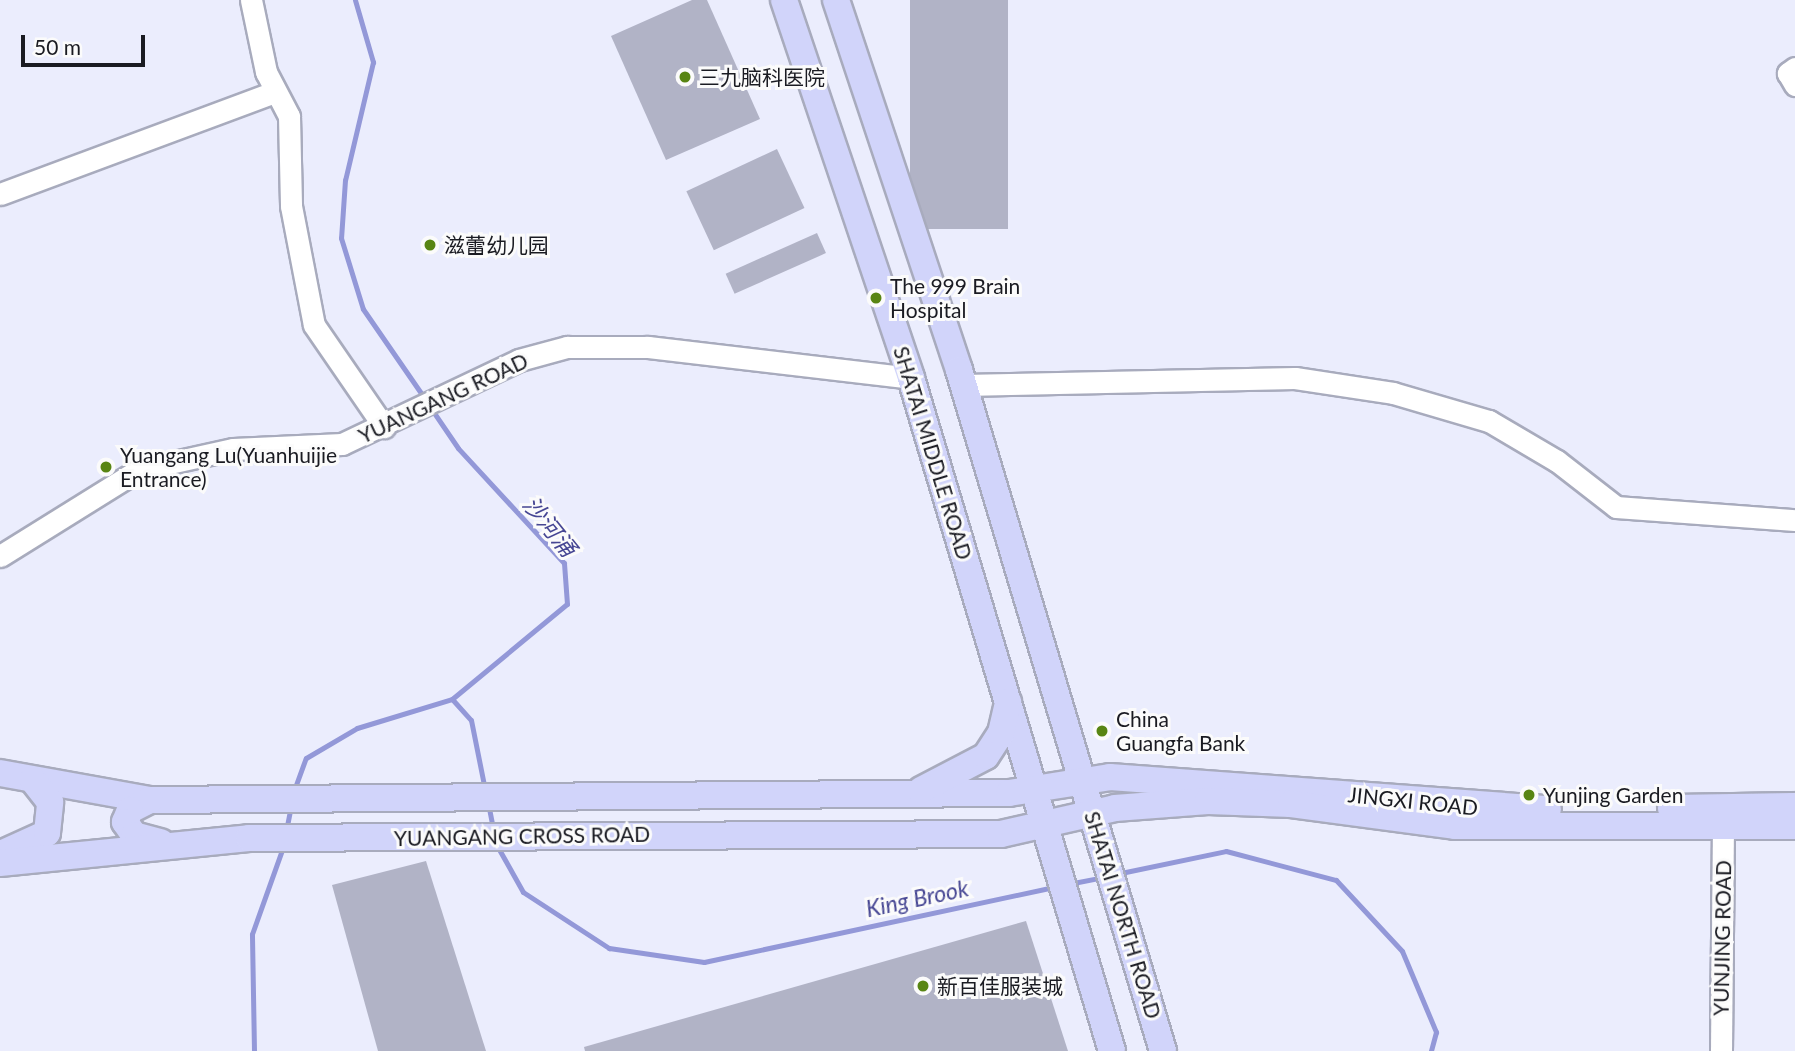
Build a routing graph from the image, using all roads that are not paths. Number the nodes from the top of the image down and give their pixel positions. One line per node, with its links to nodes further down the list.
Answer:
1 (251, 0): 6 (street)
2 (784, 0): 8 (main road, SHATAI MIDDLE ROAD)
3 (836, 0): 9 (main road)
4 (1795, 68): 5 (street)
5 (1795, 85)
6 (274, 92): 7 (street); 10 (street)
7 (0, 194)
8 (911, 378): 10 (street, YUANGANG ROAD); 13 (main road, SHATAI MIDDLE ROAD)
9 (963, 385): 11 (street); 16 (main road)
10 (393, 423): 12 (street, YUANGANG ROAD)
11 (1795, 520)
12 (0, 556)
13 (1009, 698): 17 (main road, SHATAI MIDDLE ROAD); 19 (main road)
14 (0, 773): 15 (main road, YUANGANG CROSS ROAD)
15 (33, 780): 20 (main road, YUANGANG CROSS ROAD); 28 (main road)
16 (1082, 780): 17 (main road, JINGXI ROAD); 21 (main road, JINGXI ROAD); 22 (main road, SHATAI NORTH ROAD)
17 (1032, 789): 19 (main road, YUANGANG CROSS ROAD); 23 (main road)
18 (820, 792): 19 (main road, YUANGANG CROSS ROAD); 20 (main road, YUANGANG CROSS ROAD); 26 (main road)
19 (910, 795)
20 (150, 800): 27 (main road)
21 (1795, 806)
22 (1092, 813): 23 (main road, JINGXI ROAD); 24 (main road, JINGXI ROAD); 31 (main road, SHATAI NORTH ROAD)
23 (1044, 826): 26 (main road, YUANGANG CROSS ROAD); 30 (main road)
24 (1723, 826): 25 (main road, JINGXI ROAD); 32 (street, YUNJING ROAD)
25 (1795, 826)
26 (776, 834): 27 (main road, YUANGANG CROSS ROAD)
27 (168, 844): 29 (main road, YUANGANG CROSS ROAD)
28 (0, 854)
29 (0, 863)
30 (1112, 1051)
31 (1163, 1051)
32 (1721, 1051)

